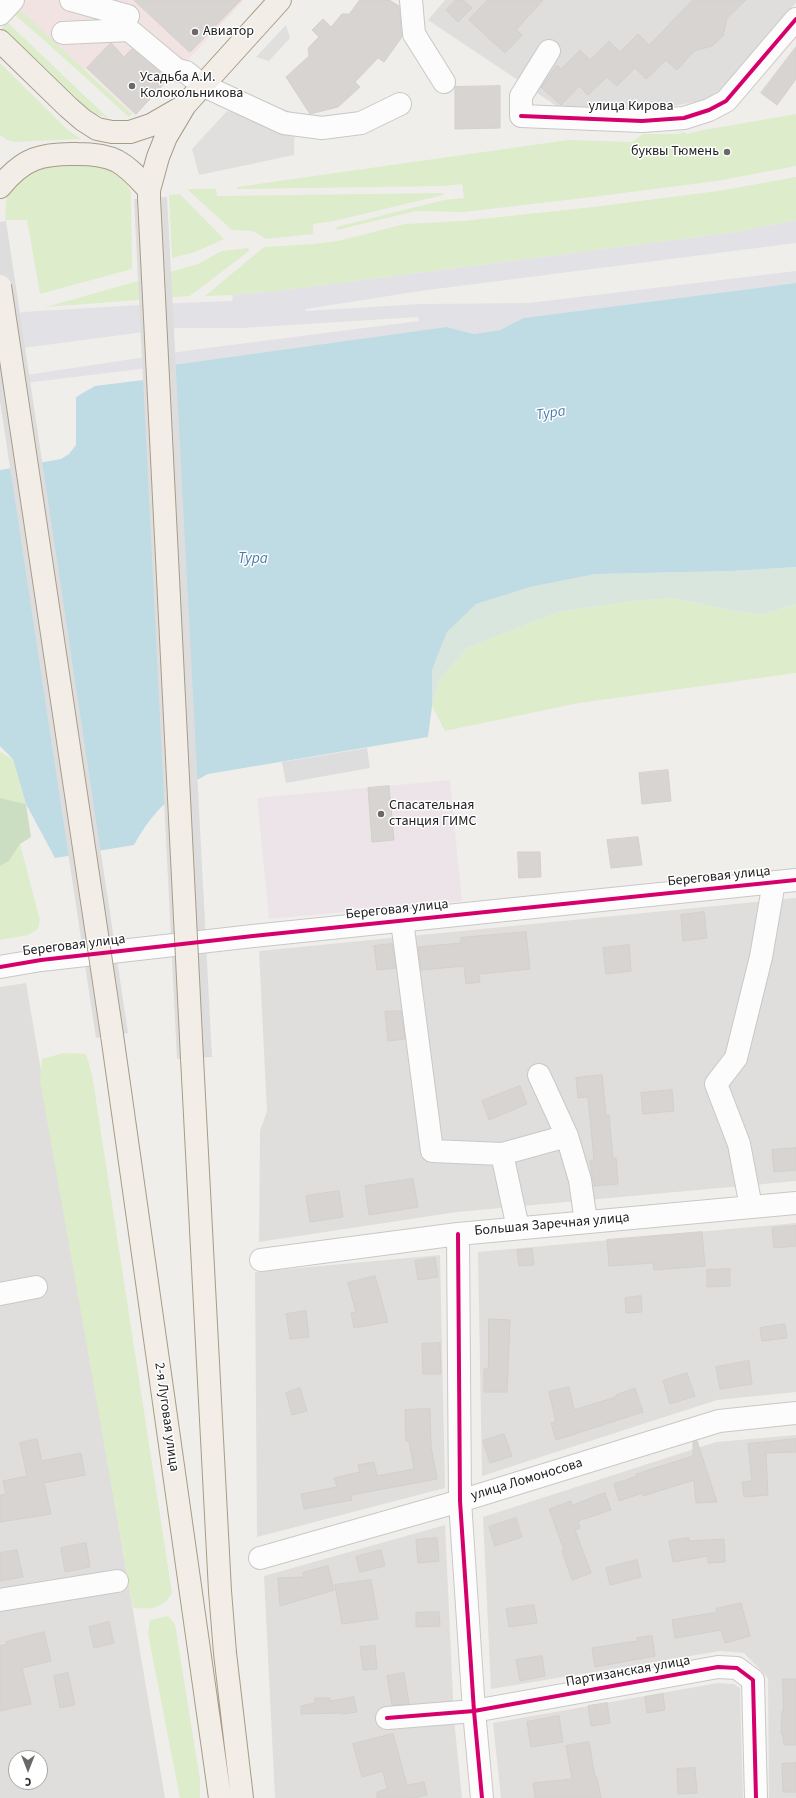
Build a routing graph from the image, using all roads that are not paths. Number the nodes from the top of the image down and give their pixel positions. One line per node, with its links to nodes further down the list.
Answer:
1 (13, 0): 5 (street)
2 (71, 0): 6 (street)
3 (280, 0): 14 (main road)
4 (411, 0): 13 (street)
5 (0, 14)
6 (128, 16)
7 (796, 19): 11 (street, улица Кирова)
8 (63, 33): 12 (street)
9 (157, 34): 12 (street)
10 (0, 41): 16 (main road)
11 (549, 51)
12 (186, 72): 14 (street)
13 (444, 82)
14 (202, 85): 15 (street); 16 (main road)
15 (400, 104)
16 (185, 105): 18 (main road)
17 (0, 187): 18 (main road)
18 (149, 194): 43 (main road, bridge)
19 (0, 286): 42 (main road, 2-я Луговая улица, bridge)
20 (796, 880): 21 (street, Береговая улица)
21 (774, 882): 22 (street, Береговая улица); 28 (street)
22 (402, 921): 23 (street, Береговая улица); 26 (street)
23 (0, 967)
24 (539, 1076): 25 (street)
25 (567, 1136): 26 (street); 29 (street)
26 (502, 1154): 30 (street)
27 (796, 1203): 28 (street, Большая Заречная улица)
28 (751, 1207): 29 (street, Большая Заречная улица)
29 (586, 1222): 30 (street, Большая Заречная улица)
30 (518, 1228): 31 (street, Большая Заречная улица)
31 (458, 1234): 32 (street, Большая Заречная улица); 36 (street)
32 (261, 1260)
33 (36, 1287): 34 (street)
34 (0, 1294)
35 (796, 1413): 36 (street, улица Ломоносова)
36 (460, 1501): 37 (street, улица Ломоносова); 40 (street)
37 (260, 1558)
38 (117, 1581): 39 (street)
39 (0, 1600)
40 (474, 1711): 41 (street, Партизанская улица); 44 (street); 45 (street, Партизанская улица)
41 (387, 1718)
42 (220, 1798)
43 (242, 1798)
44 (482, 1798)
45 (756, 1798)

